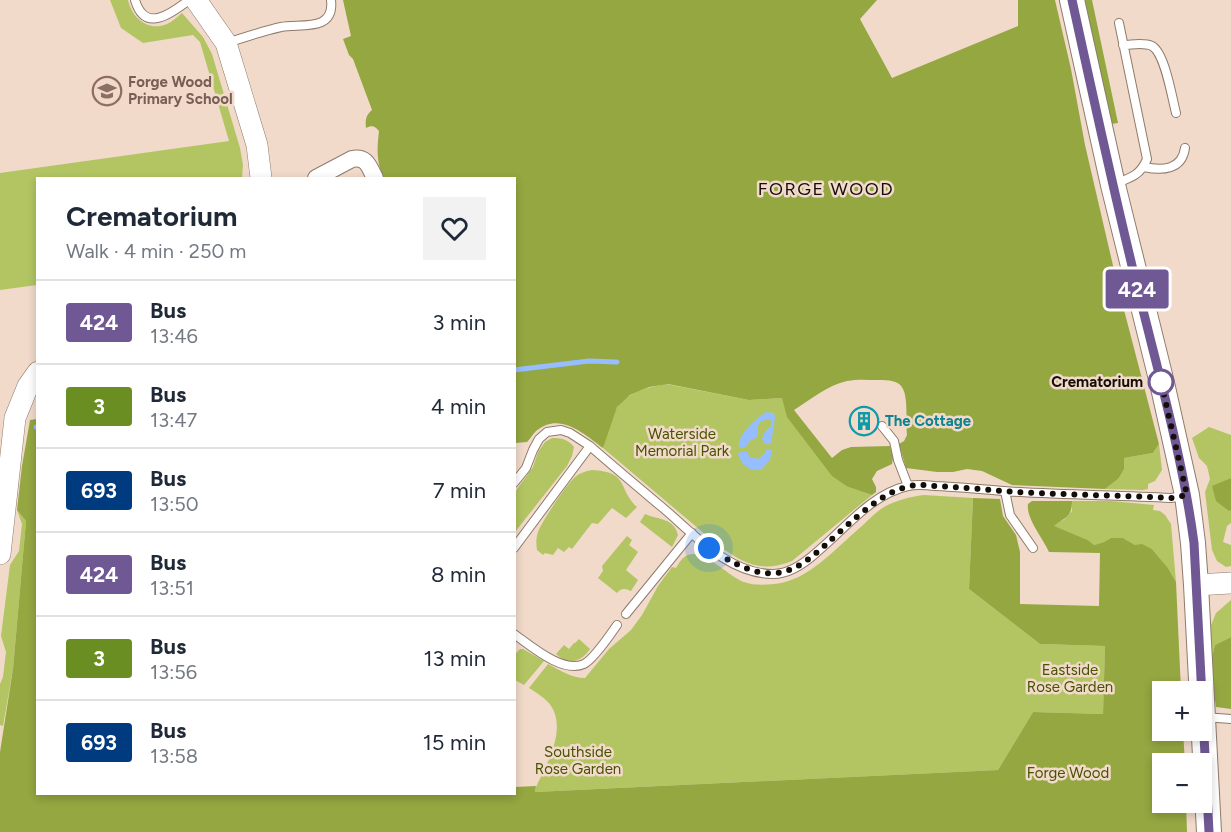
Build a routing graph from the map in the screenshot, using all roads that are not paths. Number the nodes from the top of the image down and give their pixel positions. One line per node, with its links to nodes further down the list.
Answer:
1 (135, 0): 2 (lane)
2 (189, 0)
3 (196, 0): 7 (street)
4 (331, 0): 7 (lane)
5 (1071, 0): 15 (main road)
6 (1119, 23): 8 (lane)
7 (226, 43): 12 (street)
8 (1123, 45): 9 (lane); 11 (lane)
9 (1176, 113)
10 (1185, 148): 11 (lane)
11 (1144, 167): 15 (lane)
12 (261, 177)
13 (318, 177): 14 (street)
14 (374, 177)
15 (1113, 185): 22 (main road)
16 (36, 375): 26 (street)
17 (882, 426): 20 (lane)
18 (590, 447): 19 (lane); 23 (lane); 24 (lane)
19 (516, 480)
20 (908, 486): 21 (lane); 23 (lane)
21 (1005, 491): 22 (lane); 25 (lane)
22 (1187, 495): 28 (main road)
23 (692, 533): 29 (lane)
24 (516, 545)
25 (1033, 548)
26 (0, 554)
27 (1231, 583): 28 (street)
28 (1196, 585): 32 (main road)
29 (626, 614)
30 (617, 626): 31 (lane)
31 (516, 637)
32 (1201, 681)
33 (1212, 718): 34 (lane)
34 (1231, 720)
35 (1204, 741): 36 (main road)
36 (1209, 832)

